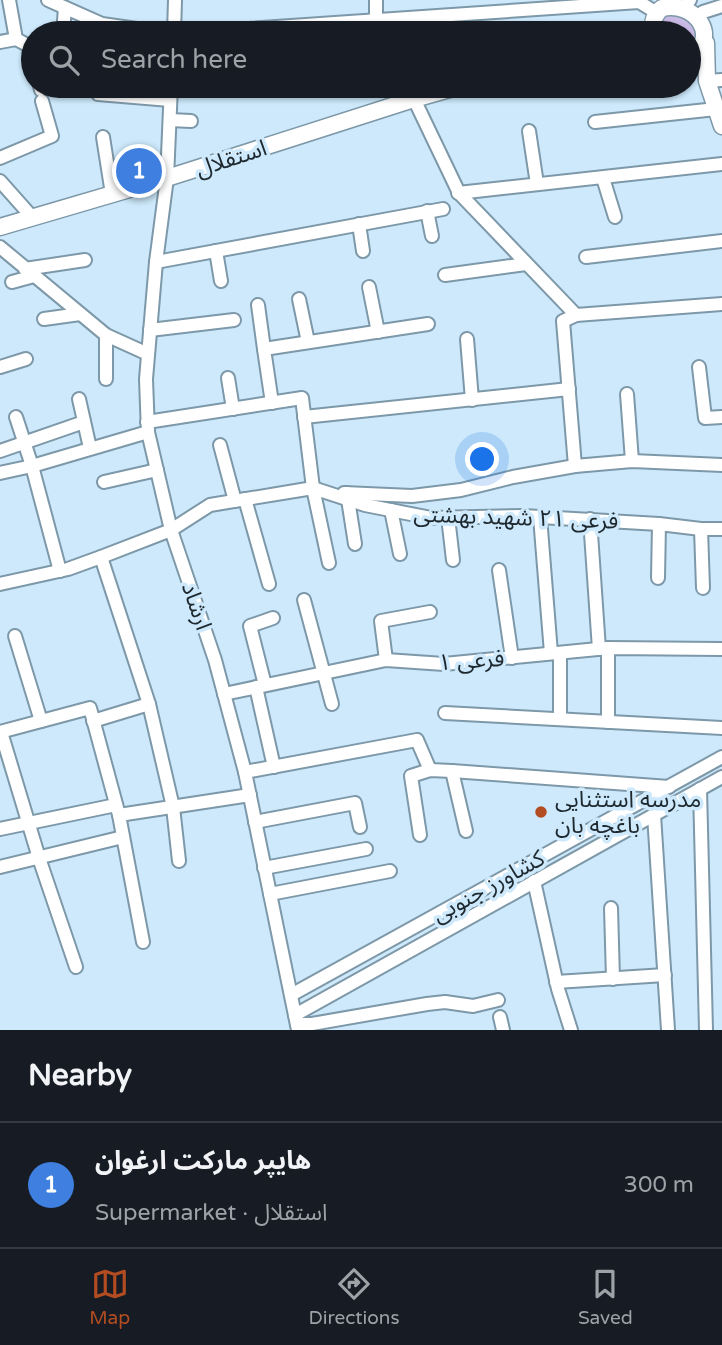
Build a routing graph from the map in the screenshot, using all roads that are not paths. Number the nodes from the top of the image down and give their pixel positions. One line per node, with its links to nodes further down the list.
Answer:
1 (48, 0): 8 (street)
2 (175, 0): 13 (street)
3 (376, 0): 10 (street)
4 (689, 1): 5 (main road); 9 (main road)
5 (666, 5): 10 (street); 15 (main road)
6 (722, 6): 9 (street)
7 (7, 8): 16 (street)
8 (65, 8): 11 (street); 12 (street)
9 (703, 12): 19 (main road)
10 (382, 19): 14 (street)
11 (64, 21)
12 (95, 21)
13 (174, 21)
14 (355, 21)
15 (654, 21)
16 (16, 39): 17 (street); 18 (street)
17 (0, 42)
18 (21, 42)
19 (706, 43): 20 (main road); 21 (main road)
20 (701, 48)
21 (714, 80): 27 (main road)
22 (42, 98): 34 (street)
23 (146, 98): 26 (street)
24 (418, 98): 25 (main road, استقلال)
25 (414, 99): 36 (main road, استقلال); 40 (street)
26 (170, 100): 28 (street, ارشاد)
27 (716, 109): 30 (street); 31 (main road)
28 (170, 120): 29 (street); 36 (street, ارشاد)
29 (191, 121)
30 (595, 122)
31 (722, 126)
32 (529, 131): 39 (street)
33 (103, 137): 41 (street)
34 (0, 158)
35 (722, 164): 37 (street)
36 (167, 178): 41 (main road, استقلال); 55 (street, ارشاد)
37 (603, 178): 39 (street); 45 (street)
38 (0, 181): 44 (street)
39 (537, 184): 40 (street)
40 (458, 192): 56 (street)
41 (112, 194): 44 (main road, استقلال)
42 (443, 209): 43 (street)
43 (427, 211): 46 (street); 48 (street)
44 (32, 217): 47 (main road, استقلال)
45 (615, 217)
46 (359, 224): 51 (street); 52 (street)
47 (0, 227)
48 (432, 236)
49 (722, 241): 53 (street)
50 (0, 247): 57 (street)
51 (216, 251): 55 (street); 59 (street)
52 (363, 251)
53 (586, 257)
54 (85, 260): 57 (street)
55 (156, 262): 70 (street, ارشاد)
56 (526, 264): 58 (street); 66 (street)
57 (30, 272): 60 (street); 65 (street)
58 (445, 275)
59 (221, 281)
60 (12, 282)
61 (369, 288): 71 (street)
62 (299, 299): 74 (street)
63 (722, 304): 66 (street)
64 (258, 305): 75 (street)
65 (80, 314): 67 (street); 72 (street)
66 (576, 315): 82 (street)
67 (44, 318)
68 (234, 320): 70 (street)
69 (428, 324): 71 (street)
70 (150, 330): 76 (street, ارشاد)
71 (378, 332): 74 (street)
72 (106, 335): 76 (street); 81 (street)
73 (467, 339): 85 (street)
74 (308, 342): 75 (street)
75 (264, 349): 86 (street)
76 (148, 354): 92 (street, ارشاد)
77 (26, 359): 78 (street)
78 (0, 367)
79 (699, 367): 90 (street)
80 (228, 378): 87 (street)
81 (106, 379)
82 (569, 389): 85 (street); 100 (street)
83 (627, 394): 97 (street)
84 (79, 399): 91 (street)
85 (472, 400): 89 (street)
86 (272, 403): 87 (street); 89 (street)
87 (233, 409): 92 (street)
88 (16, 416): 93 (street)
89 (304, 417): 104 (street)
90 (722, 417)
91 (84, 422): 93 (street); 95 (street)
92 (148, 427): 95 (street); 101 (street, ارشاد)
93 (24, 443): 96 (street); 99 (street)
94 (220, 445): 106 (street)
95 (90, 448): 99 (street)
96 (0, 451)
97 (632, 461): 98 (street); 100 (street)
98 (722, 465)
99 (32, 466): 102 (street); 121 (street)
100 (575, 466): 105 (street)
101 (157, 470): 103 (street); 114 (street, ارشاد)
102 (0, 473)
103 (104, 482)
104 (313, 488): 105 (street, فرعی ۲۱ شهید بهشتی); 106 (street); 119 (street)
105 (347, 496): 107 (street, فرعی ۲۱ شهید بهشتی); 115 (street)
106 (240, 500): 114 (street); 124 (street)
107 (391, 510): 108 (street, فرعی ۲۱ شهید بهشتی); 116 (street)
108 (448, 517): 109 (street, فرعی ۲۱ شهید بهشتی); 118 (street)
109 (540, 517): 110 (street, فرعی ۲۱ شهید بهشتی); 132 (street)
110 (590, 519): 111 (street, فرعی ۲۱ شهید بهشتی); 130 (street)
111 (659, 524): 112 (street, فرعی ۲۱ شهید بهشتی); 122 (street)
112 (701, 529): 113 (street, فرعی ۲۱ شهید بهشتی); 125 (street)
113 (722, 529)
114 (171, 530): 117 (street); 137 (street, ارشاد)
115 (355, 544)
116 (400, 554)
117 (101, 557): 121 (street); 138 (street)
118 (453, 560)
119 (329, 563)
120 (499, 570): 133 (street)
121 (60, 571): 123 (street)
122 (658, 578)
123 (0, 583)
124 (269, 584)
125 (703, 587)
126 (304, 600): 135 (street)
127 (430, 612): 134 (street)
128 (273, 618): 136 (street)
129 (15, 636): 142 (street)
130 (603, 649): 131 (street, فرعی ۱); 132 (street, فرعی ۱); 144 (street)
131 (722, 649)
132 (556, 653): 133 (street, فرعی ۱); 141 (street)
133 (512, 658): 134 (street, فرعی ۱)
134 (386, 660): 135 (street, فرعی ۱)
135 (324, 672): 136 (street, فرعی ۱); 139 (street)
136 (260, 686): 137 (street, فرعی ۱); 148 (street)
137 (224, 694): 151 (street, ارشاد)
138 (149, 704): 143 (street); 156 (street)
139 (332, 704)
140 (445, 713): 141 (street)
141 (559, 719): 144 (street)
142 (41, 721): 143 (street); 146 (street)
143 (93, 721): 157 (street)
144 (608, 722): 145 (street)
145 (722, 728)
146 (0, 732): 160 (street)
147 (722, 757): 153 (street, کشاورز جنوبی)
148 (274, 767): 149 (street); 151 (street)
149 (430, 771): 150 (street); 165 (street)
150 (452, 771): 153 (street); 163 (street)
151 (245, 772): 155 (street, ارشاد)
152 (722, 777): 154 (street, کشاورز جنوبی)
153 (669, 787): 164 (street, کشاورز جنوبی)
154 (701, 789): 158 (street, کشاورز جنوبی); 187 (street)
155 (250, 796): 156 (street); 159 (street, ارشاد)
156 (173, 807): 157 (street); 170 (street)
157 (117, 810): 160 (street); 166 (street)
158 (654, 815): 167 (street, کشاورز جنوبی); 179 (street)
159 (255, 822): 161 (street); 172 (street, ارشاد)
160 (28, 824): 162 (street); 169 (street)
161 (360, 827)
162 (0, 829)
163 (466, 831)
164 (584, 834): 167 (street); 182 (street, کشاورز جنوبی)
165 (420, 835)
166 (123, 837): 169 (street); 177 (street)
167 (594, 848): 174 (street, کشاورز جنوبی)
168 (366, 849): 172 (street)
169 (39, 858): 171 (street); 178 (street)
170 (179, 861)
171 (0, 867)
172 (264, 868): 175 (street, ارشاد)
173 (390, 871): 175 (street)
174 (534, 881): 181 (street); 184 (street, کشاورز جنوبی)
175 (270, 894): 182 (street, ارشاد)
176 (611, 908): 180 (street)
177 (143, 942)
178 (76, 967)
179 (664, 975): 180 (street); 186 (street)
180 (613, 979): 181 (street)
181 (556, 982): 185 (street)
182 (291, 995): 184 (street, ارشاد)
183 (498, 1000): 184 (street)
184 (296, 1023)
185 (571, 1030)
186 (668, 1030)
187 (706, 1030)

